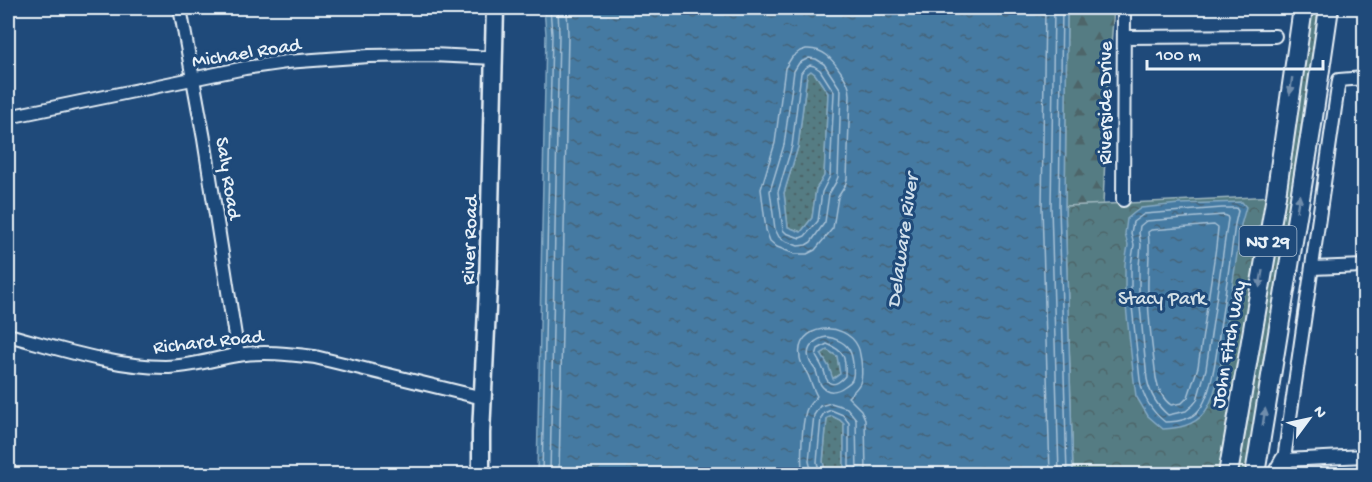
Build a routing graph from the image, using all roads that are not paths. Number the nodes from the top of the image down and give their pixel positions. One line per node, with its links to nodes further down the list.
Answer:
1 (180, 8): 10 (street, Saly Road)
2 (495, 8): 8 (main road, River Road)
3 (1124, 8): 7 (street, Riverside Drive)
4 (1303, 8): 21 (highway, John Fitch Way / NJ 29, one-way to 21)
5 (1329, 8): 22 (highway, NJ 29, one-way to 5)
6 (1275, 36): 7 (street)
7 (1124, 37): 12 (street, Riverside Drive)
8 (495, 58): 10 (street, Michael Road); 17 (main road, River Road)
9 (1365, 78): 14 (street)
10 (193, 79): 11 (street, Michael Road); 16 (street, Saly Road)
11 (8, 115)
12 (1123, 200)
13 (1365, 266): 14 (street)
14 (1312, 268): 19 (street)
15 (8, 335): 16 (street, Richard Road)
16 (238, 355): 17 (street, Richard Road)
17 (483, 398): 20 (main road, River Road)
18 (1365, 456): 19 (street)
19 (1281, 470)
20 (481, 474)
21 (1228, 474)
22 (1255, 474)

